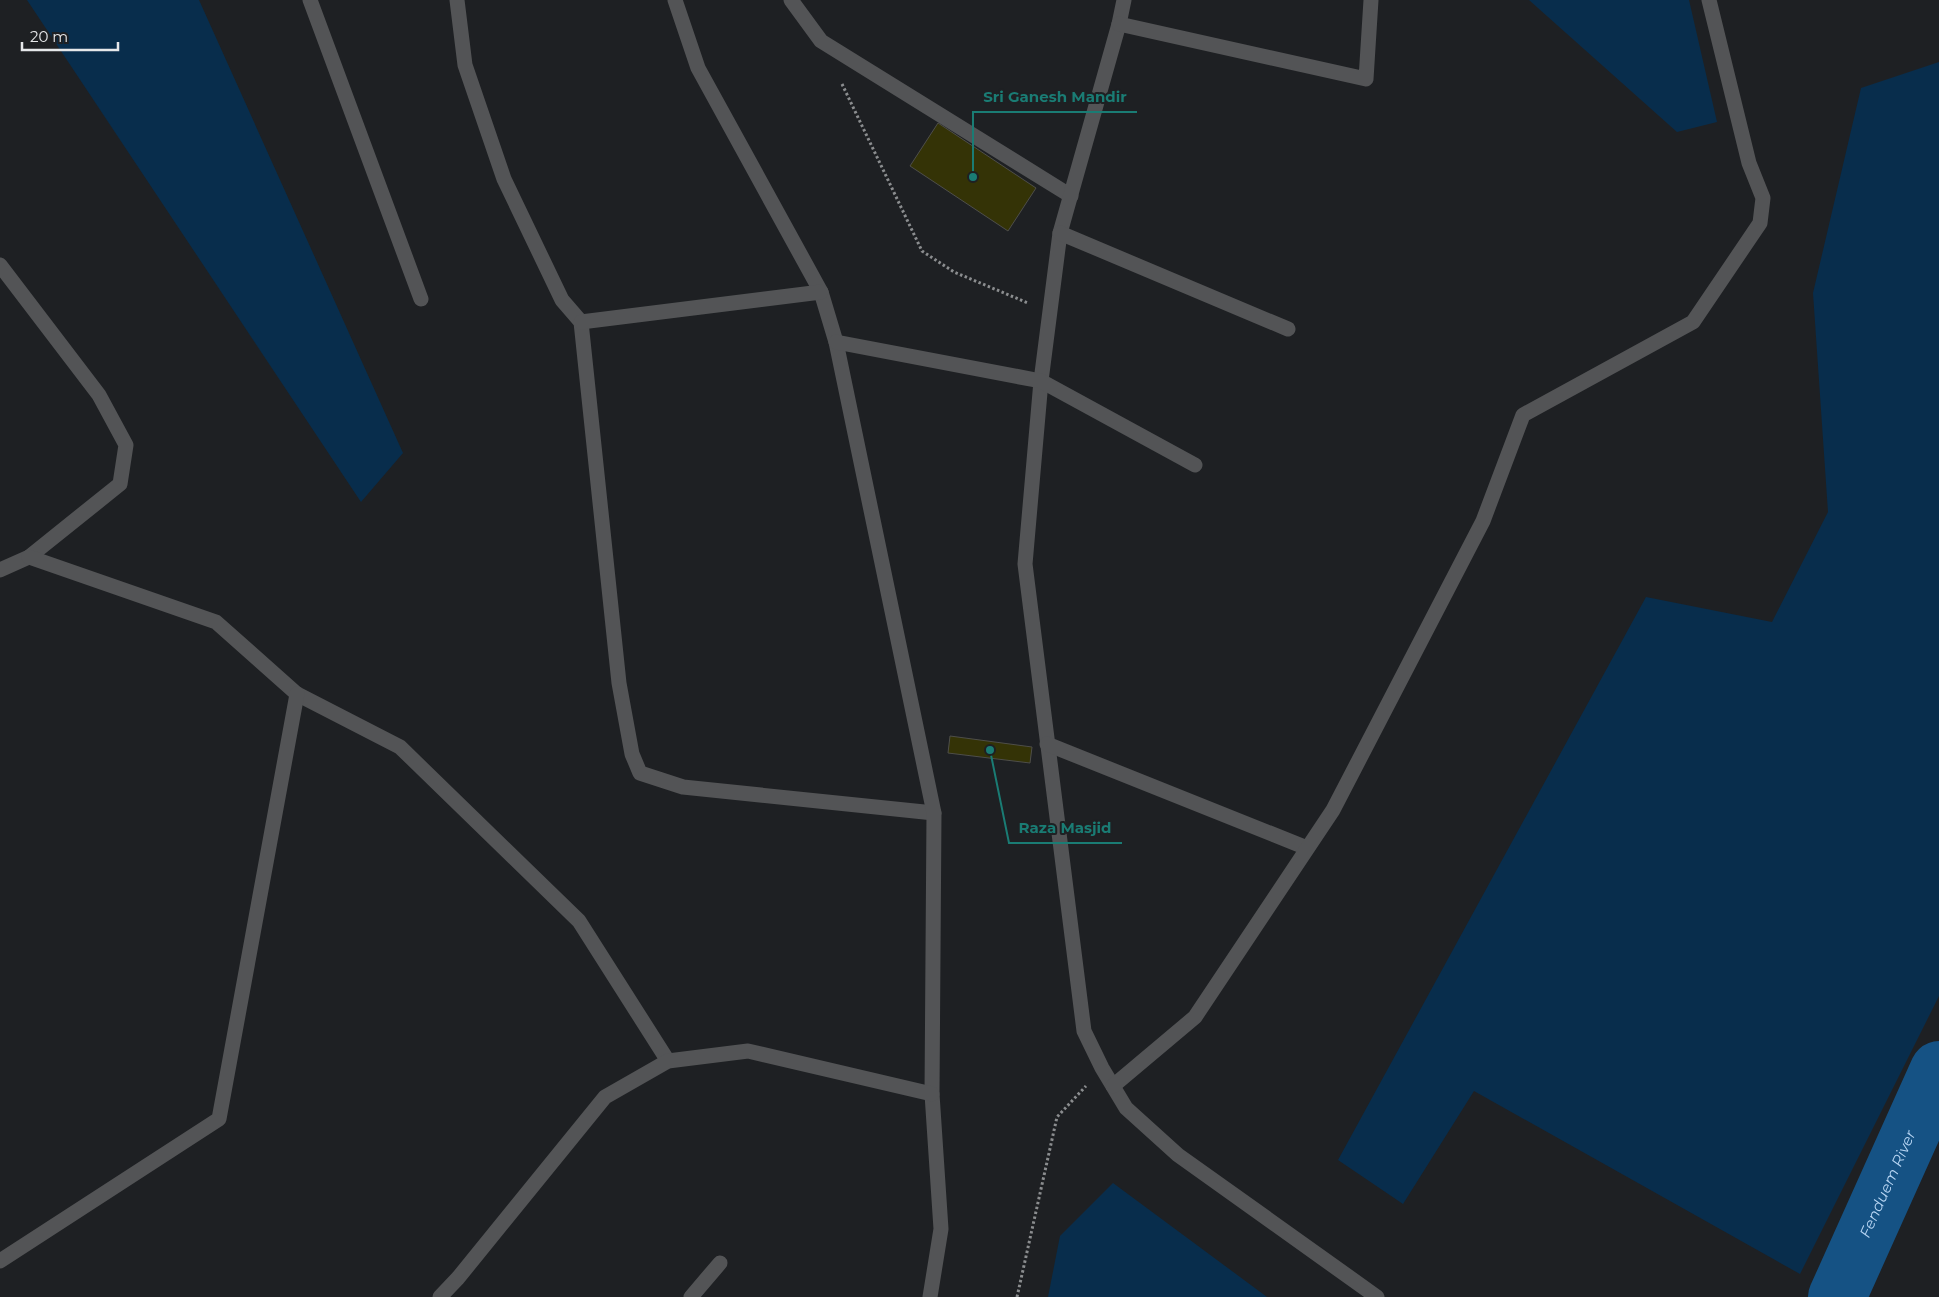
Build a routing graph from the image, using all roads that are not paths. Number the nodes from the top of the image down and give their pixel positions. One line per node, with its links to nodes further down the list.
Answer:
1 (310, 0): 13 (street)
2 (457, 0): 14 (street)
3 (675, 0): 12 (street)
4 (791, 0): 9 (street)
5 (1124, 0): 8 (street)
6 (1371, 0): 8 (street)
7 (1709, 0): 24 (street)
8 (1119, 24): 9 (street)
9 (1070, 196): 10 (street)
10 (1060, 233): 15 (street); 17 (street)
11 (0, 265): 19 (street)
12 (821, 292): 14 (street); 16 (street)
13 (421, 299)
14 (581, 322): 23 (street)
15 (1288, 329)
16 (836, 342): 17 (street); 23 (street)
17 (1041, 381): 18 (street); 22 (street)
18 (1195, 465)
19 (30, 557): 20 (street); 21 (street)
20 (0, 570)
21 (298, 694): 25 (street); 28 (street)
22 (1047, 744): 24 (street); 26 (street)
23 (934, 813): 27 (street)
24 (1307, 848): 26 (street)
25 (668, 1061): 27 (street); 30 (street)
26 (1114, 1086): 33 (street)
27 (932, 1094): 32 (street)
28 (0, 1261)
29 (720, 1263): 31 (street)
30 (440, 1297)
31 (691, 1297)
32 (930, 1297)
33 (1377, 1297)

